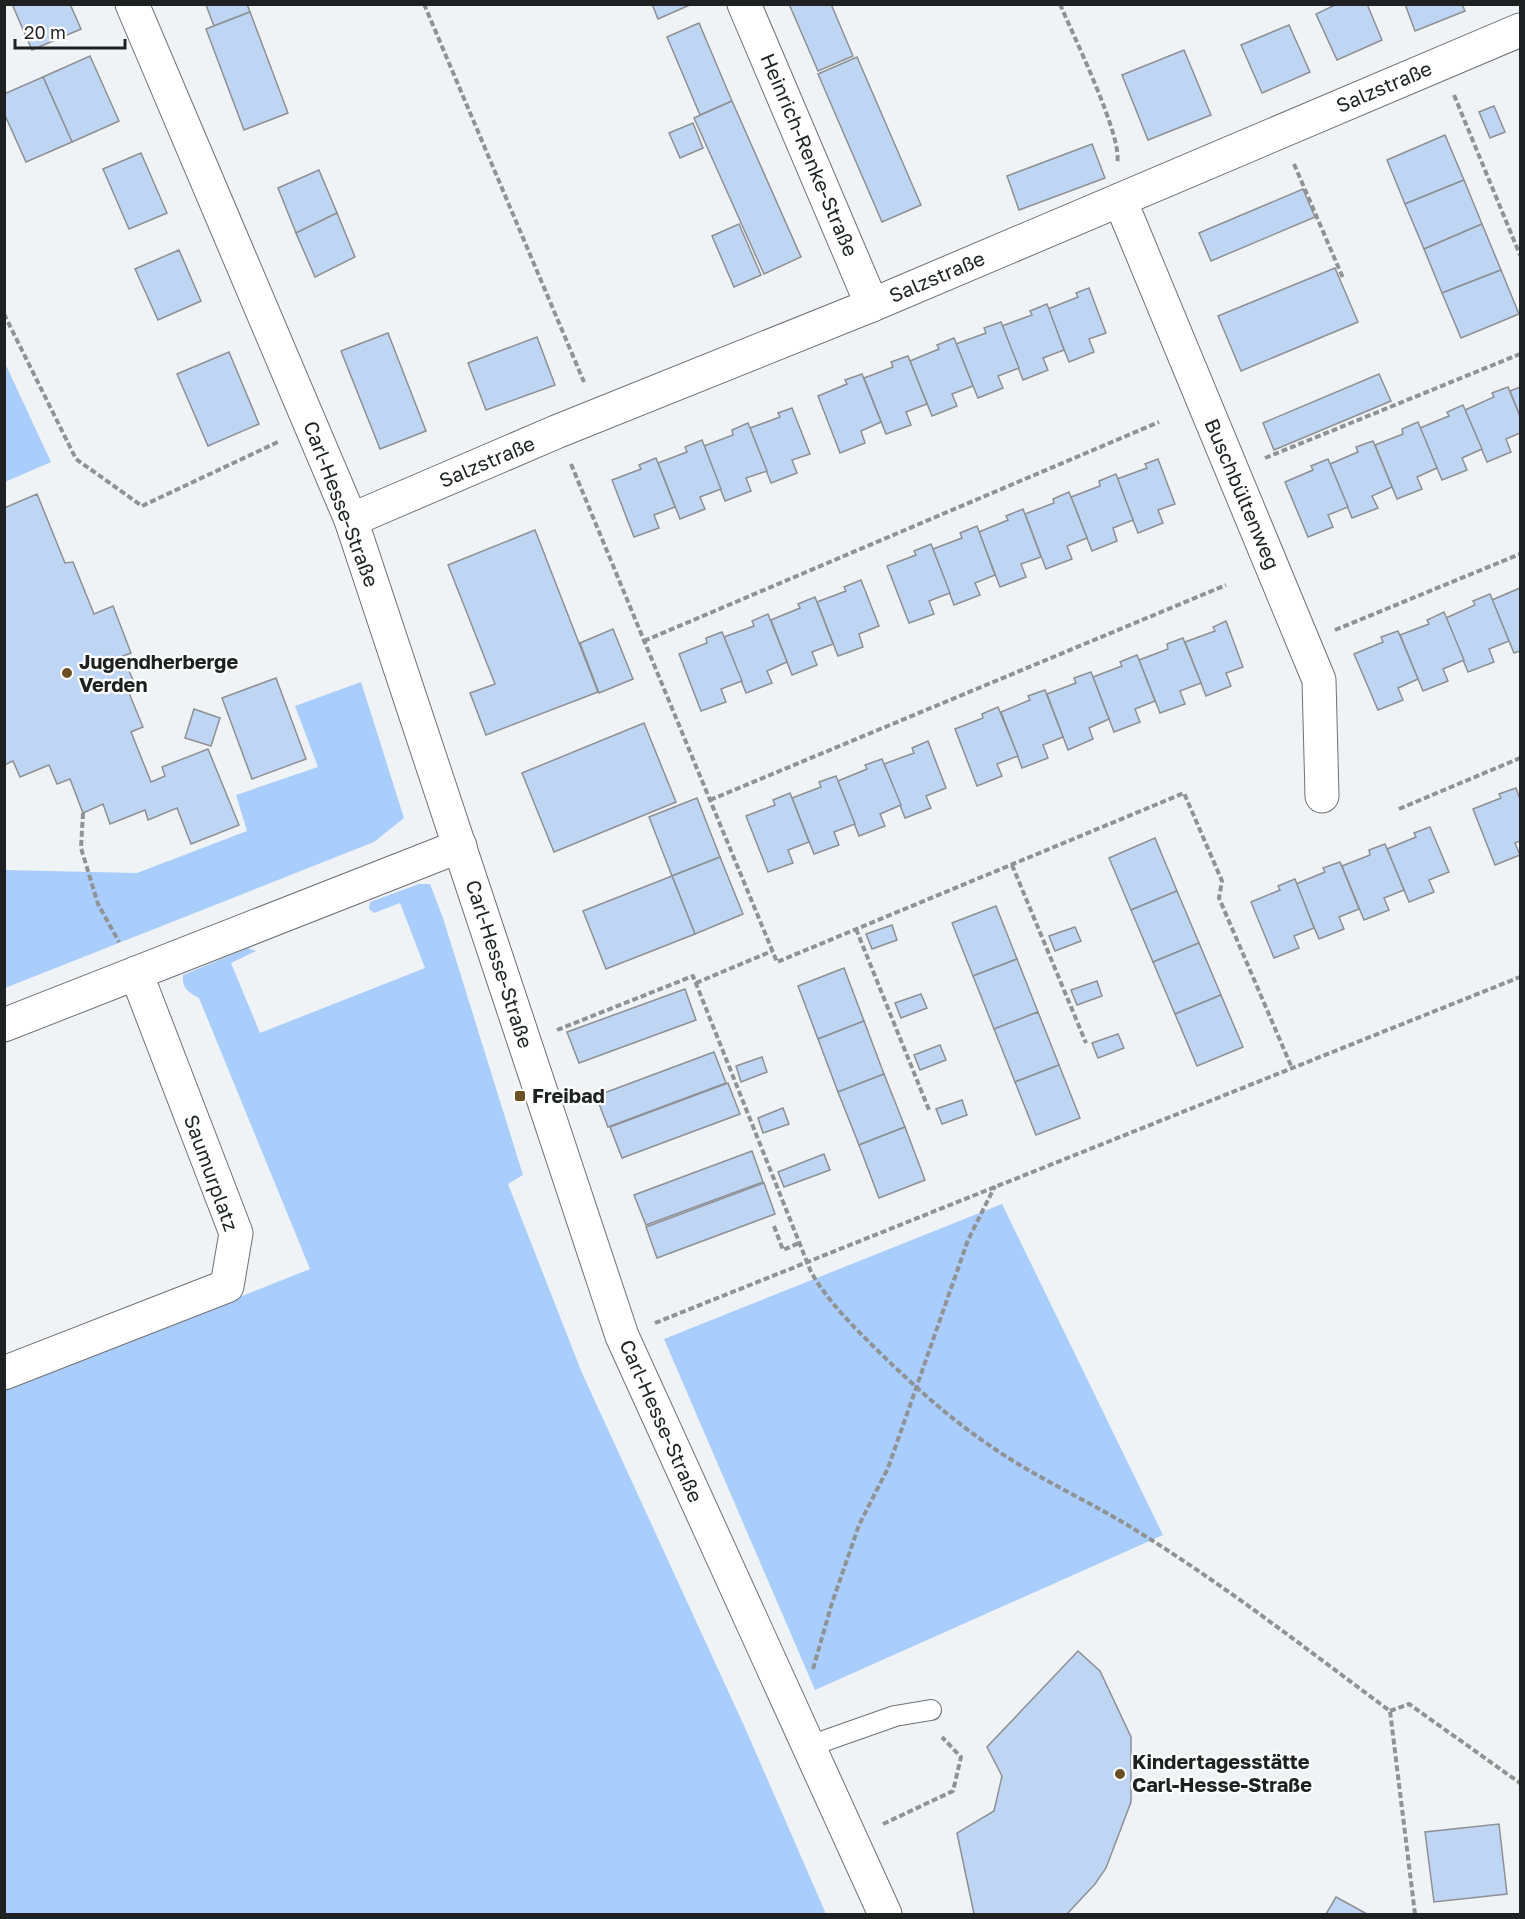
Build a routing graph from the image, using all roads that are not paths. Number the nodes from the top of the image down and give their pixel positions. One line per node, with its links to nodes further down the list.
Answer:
1 (132, 4): 6 (street, Carl-Hesse-Straße)
2 (744, 4): 5 (street, Heinrich-Renke-Straße)
3 (1521, 30): 4 (street, Salzstraße)
4 (1120, 200): 5 (street, Salzstraße); 7 (street, Buschbültenweg)
5 (872, 305): 6 (street, Salzstraße)
6 (351, 520): 8 (street, Carl-Hesse-Straße)
7 (1322, 796)
8 (460, 846): 9 (street); 13 (street, Carl-Hesse-Straße)
9 (136, 973): 10 (street); 11 (street, Saumurplatz)
10 (4, 1025)
11 (4, 1373)
12 (931, 1710): 13 (lane)
13 (807, 1747): 14 (street, Carl-Hesse-Straße)
14 (885, 1914)

